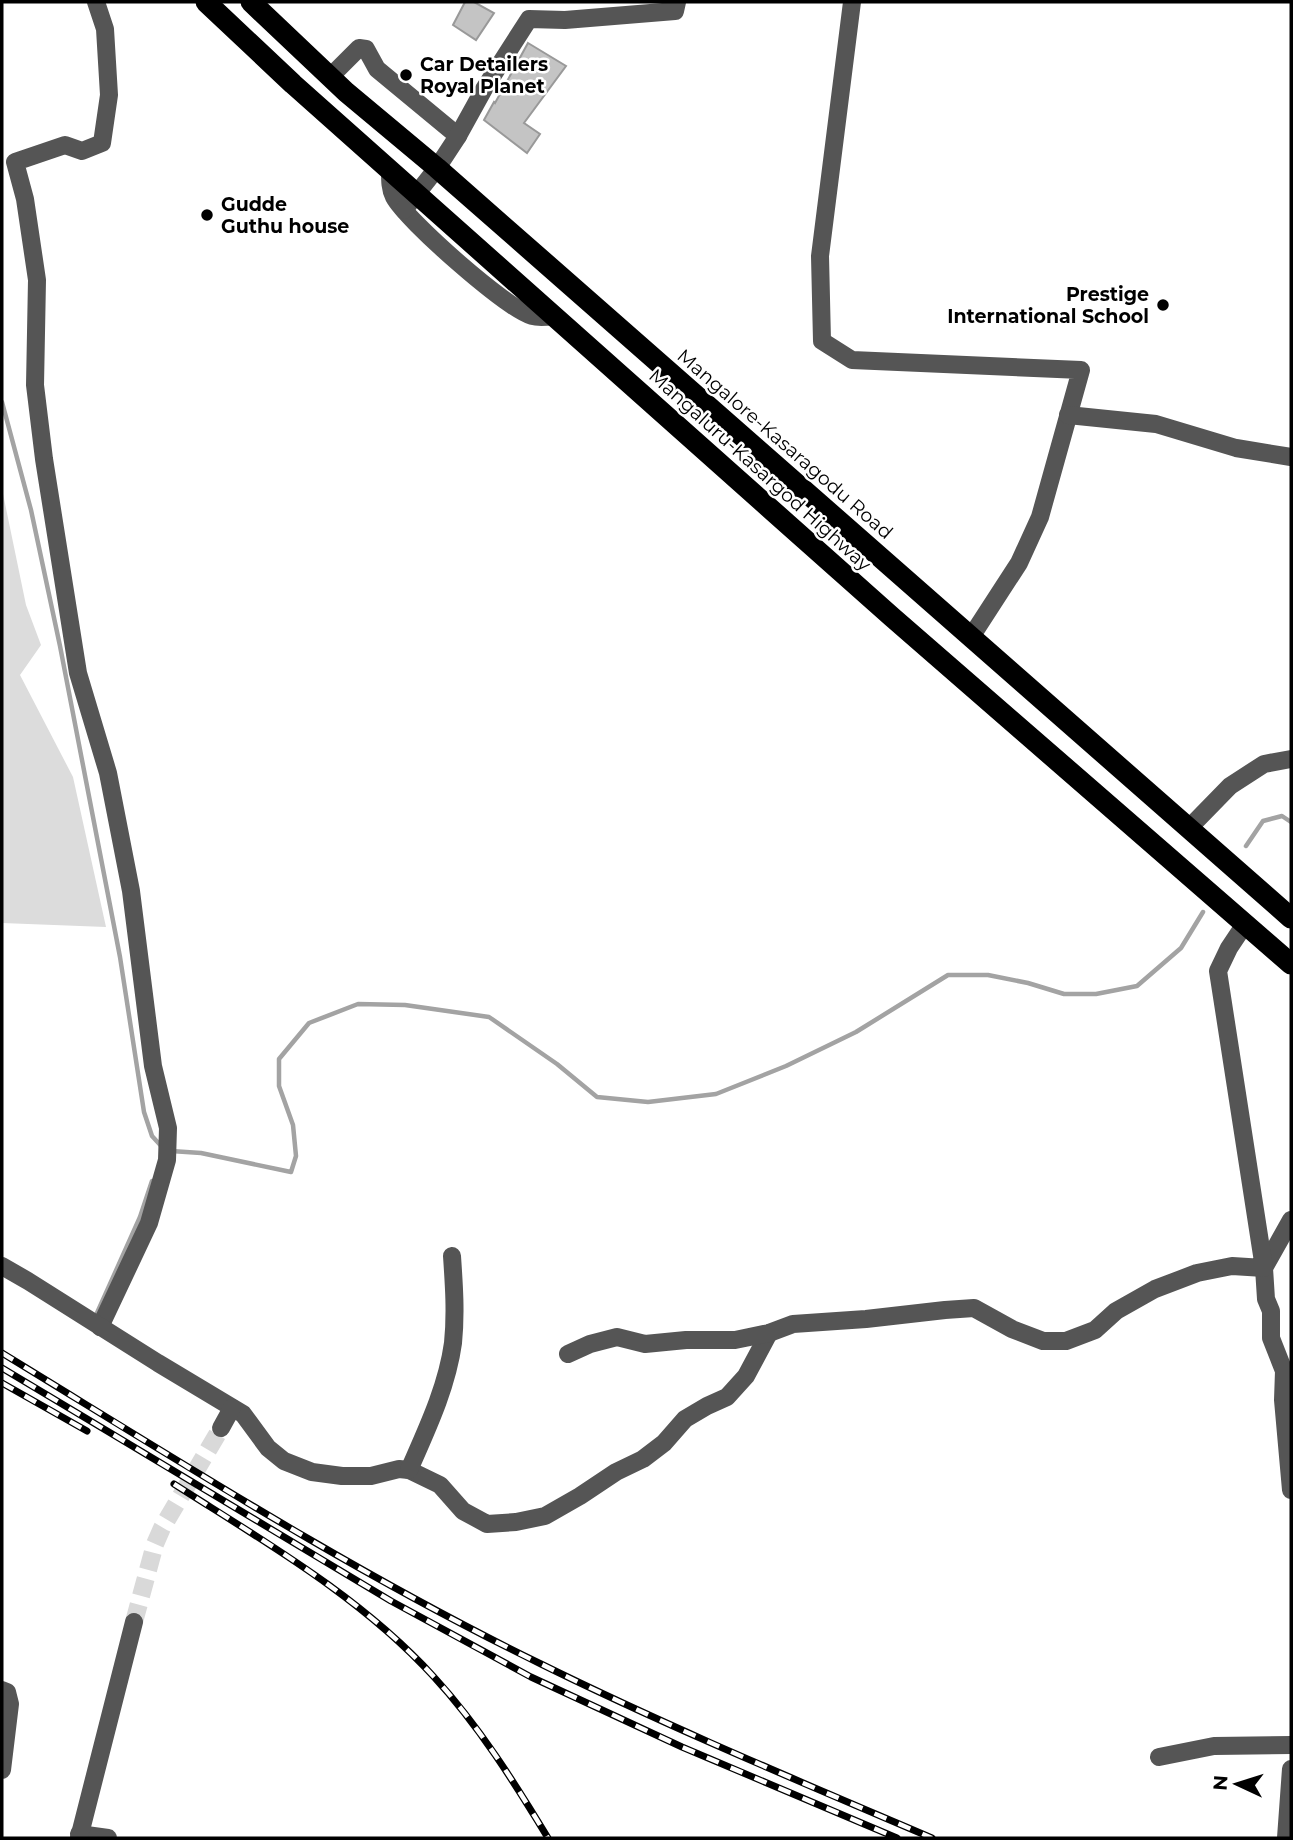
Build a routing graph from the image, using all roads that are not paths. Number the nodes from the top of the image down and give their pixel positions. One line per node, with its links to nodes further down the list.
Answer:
1 (96, 2): 22 (street)
2 (206, 2): 9 (highway, Mangaluru-Kasargod Highway)
3 (251, 2): 6 (highway, Mangalore-Kasaragodu Road)
4 (677, 2): 7 (street)
5 (852, 2): 10 (street)
6 (330, 77): 7 (street); 8 (highway, Mangalore-Kasaragodu Road)
7 (458, 136): 8 (street)
8 (437, 168): 9 (street); 12 (highway, Mangalore-Kasaragodu Road)
9 (411, 202): 16 (highway, Mangaluru-Kasargod Highway)
10 (1068, 415): 11 (street); 12 (street)
11 (1291, 457)
12 (971, 637): 14 (highway, Mangalore-Kasaragodu Road)
13 (1291, 759): 14 (street)
14 (1189, 828): 15 (highway, Mangalore-Kasaragodu Road)
15 (1291, 918)
16 (1245, 923): 17 (highway, Mangaluru-Kasargod Highway); 21 (street)
17 (1291, 964)
18 (1291, 1220): 21 (street)
19 (452, 1256): 27 (street)
20 (2, 1266): 22 (street)
21 (1264, 1268): 23 (street); 28 (street)
22 (100, 1327): 25 (street)
23 (769, 1333): 24 (street); 27 (street)
24 (568, 1354)
25 (232, 1408): 26 (street); 27 (street)
26 (221, 1428)
27 (409, 1470)
28 (1291, 1490)
29 (134, 1622): 35 (street)
30 (2, 1690): 34 (street)
31 (1291, 1745): 32 (street)
32 (1159, 1756)
33 (1291, 1769): 37 (street)
34 (2, 1770)
35 (79, 1836): 36 (street)
36 (108, 1838)
37 (1286, 1838)

